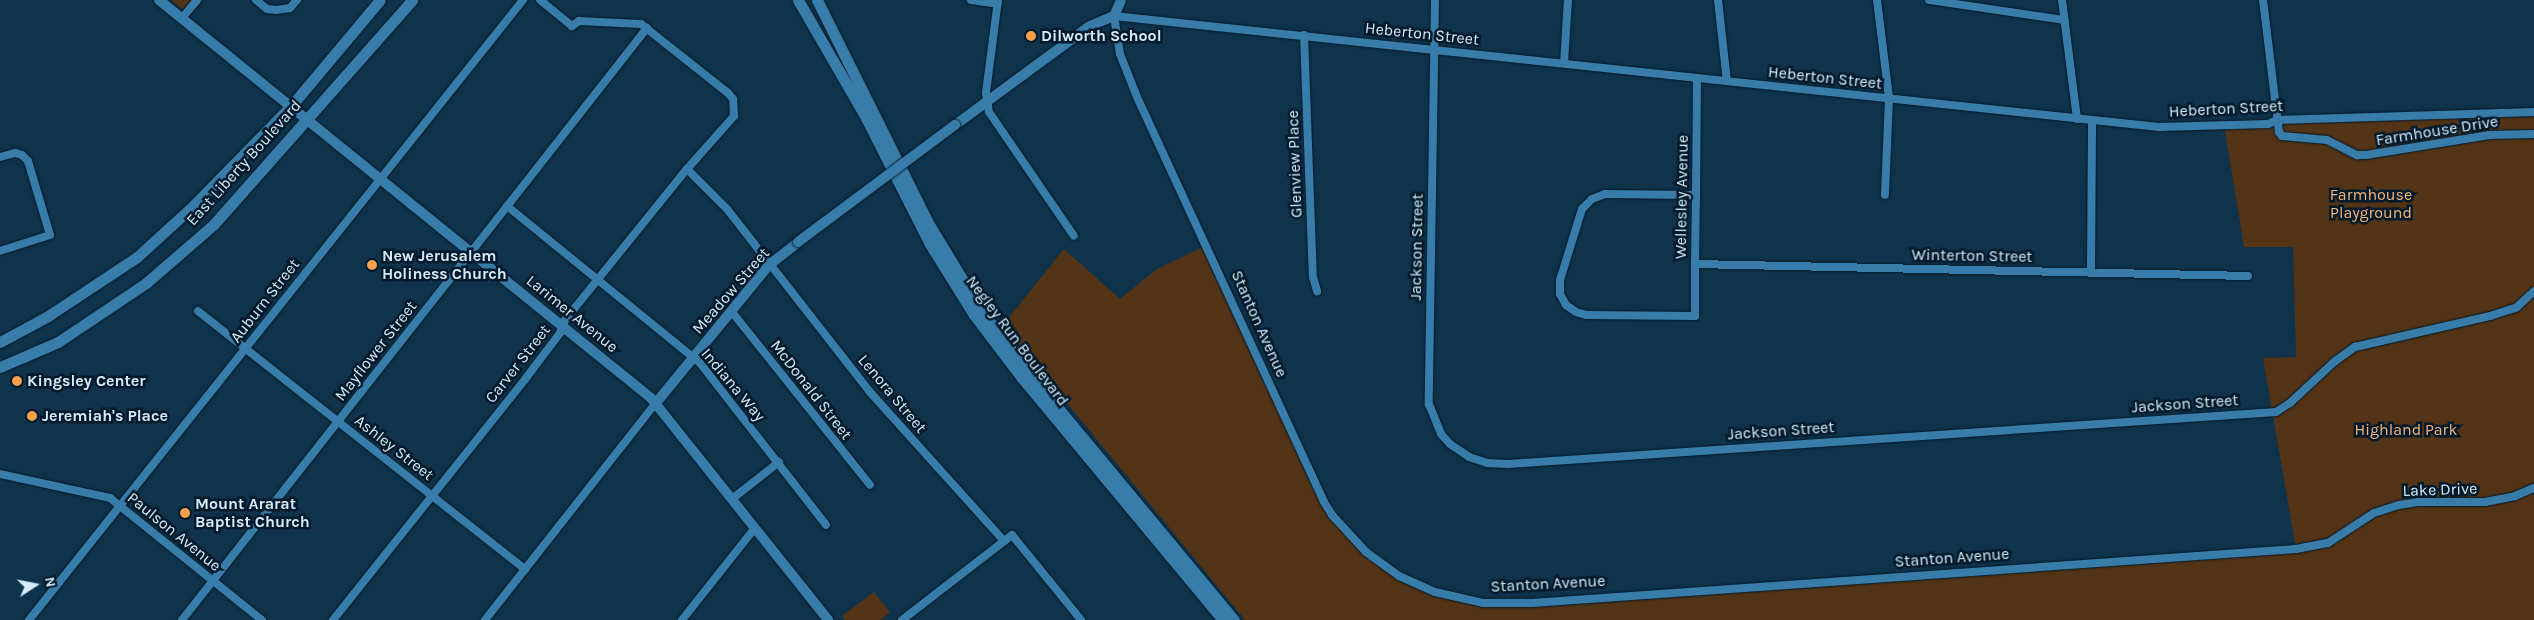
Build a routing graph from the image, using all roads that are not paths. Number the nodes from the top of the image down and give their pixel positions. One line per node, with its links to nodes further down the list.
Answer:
1 (159, 0): 22 (street, Larimer Avenue)
2 (197, 0): 22 (street)
3 (256, 0): 4 (street)
4 (297, 0)
5 (380, 0): 32 (main road, East Liberty Boulevard)
6 (412, 0): 34 (main road, East Liberty Boulevard)
7 (523, 0): 41 (street, Auburn Street)
8 (540, 0): 24 (street)
9 (798, 0): 86 (main road, Negley Run Boulevard)
10 (817, 0): 87 (main road, Negley Run Boulevard)
11 (971, 0): 20 (street)
12 (1121, 0): 21 (street)
13 (1435, 0): 26 (street, Jackson Street)
14 (1568, 0): 27 (street)
15 (1718, 0): 29 (street)
16 (1877, 0): 30 (street)
17 (1929, 0): 23 (street)
18 (2062, 0): 23 (street)
19 (2263, 0): 36 (street)
20 (998, 2): 31 (street)
21 (1114, 16): 25 (street, Heberton Street); 31 (street, Meadow Street); 74 (street, Stanton Avenue)
22 (182, 18): 32 (street, Larimer Avenue)
23 (2065, 20): 35 (street)
24 (647, 28): 40 (street, Carver Street); 44 (street, Mayflower Street)
25 (1304, 35): 26 (street, Heberton Street); 53 (street, Glenview Place)
26 (1433, 49): 27 (street, Heberton Street); 54 (street, Jackson Street)
27 (1564, 63): 28 (street, Heberton Street)
28 (1697, 78): 29 (street, Heberton Street); 43 (street, Wellesley Avenue)
29 (1727, 81): 30 (street, Heberton Street)
30 (1889, 98): 35 (street, Heberton Street); 42 (street)
31 (987, 102): 45 (street); 49 (street, Meadow Street, bridge)
32 (291, 106): 34 (street, Larimer Avenue); 58 (main road, East Liberty Boulevard)
33 (2534, 112): 36 (street, Heberton Street)
34 (306, 119): 41 (street, Larimer Avenue); 61 (main road, East Liberty Boulevard)
35 (2077, 119): 37 (street, Heberton Street)
36 (2277, 120): 37 (street, Heberton Street); 38 (street, Farmhouse Drive)
37 (2092, 121): 50 (street)
38 (2534, 134)
39 (0, 158): 46 (street)
40 (687, 169): 49 (street, Lenora Street); 52 (street, Carver Street)
41 (380, 178): 47 (street, Larimer Avenue); 59 (street, Auburn Street)
42 (1885, 195)
43 (1696, 196): 48 (street, Wellesley Avenue); 48 (street, Wellesley Avenue)
44 (507, 206): 47 (street, Mayflower Street); 52 (street, Indiana Way)
45 (1074, 236)
46 (0, 250)
47 (472, 252): 57 (street, Larimer Avenue); 63 (street, Mayflower Street)
48 (1695, 264): 50 (street, Winterton Street)
49 (769, 265): 56 (street, Meadow Street); 73 (street, Lenora Street)
50 (2091, 272): 51 (street, Winterton Street)
51 (2248, 276)
52 (598, 280): 57 (street, Carver Street); 60 (street, Indiana Way)
53 (1317, 291)
54 (2534, 291)
55 (198, 311): 59 (street, Ashley Street)
56 (732, 312): 60 (street, Meadow Street); 66 (street, McDonald Street)
57 (563, 326): 62 (street, Larimer Avenue); 68 (street, Carver Street)
58 (0, 342)
59 (245, 348): 63 (street, Ashley Street); 70 (street, Auburn Street)
60 (694, 357): 62 (street, Meadow Street); 64 (street, Indiana Way)
61 (0, 367)
62 (656, 403): 69 (street, Larimer Avenue); 75 (street, Meadow Street)
63 (338, 421): 68 (street, Ashley Street); 76 (street, Mayflower Street)
64 (779, 462): 69 (street); 71 (street, Indiana Way)
65 (0, 474): 70 (street, Paulson Avenue)
66 (870, 485)
67 (2534, 488): 74 (street, Lake Drive)
68 (432, 495): 75 (street, Ashley Street); 80 (street, Carver Street)
69 (732, 499): 72 (street, Larimer Avenue)
70 (120, 506): 76 (street, Paulson Avenue); 77 (street, Auburn Street)
71 (826, 525)
72 (755, 528): 82 (street); 83 (street, Larimer Avenue)
73 (1004, 541): 84 (street); 85 (street)
74 (2296, 550)
75 (525, 569): 81 (street, Meadow Street)
76 (212, 581): 78 (street, Mayflower Street); 79 (street, Paulson Avenue)
77 (29, 620)
78 (182, 620)
79 (262, 620)
80 (333, 620)
81 (485, 620)
82 (682, 620)
83 (828, 620)
84 (903, 620)
85 (1081, 620)
86 (1222, 620)
87 (1234, 620)

